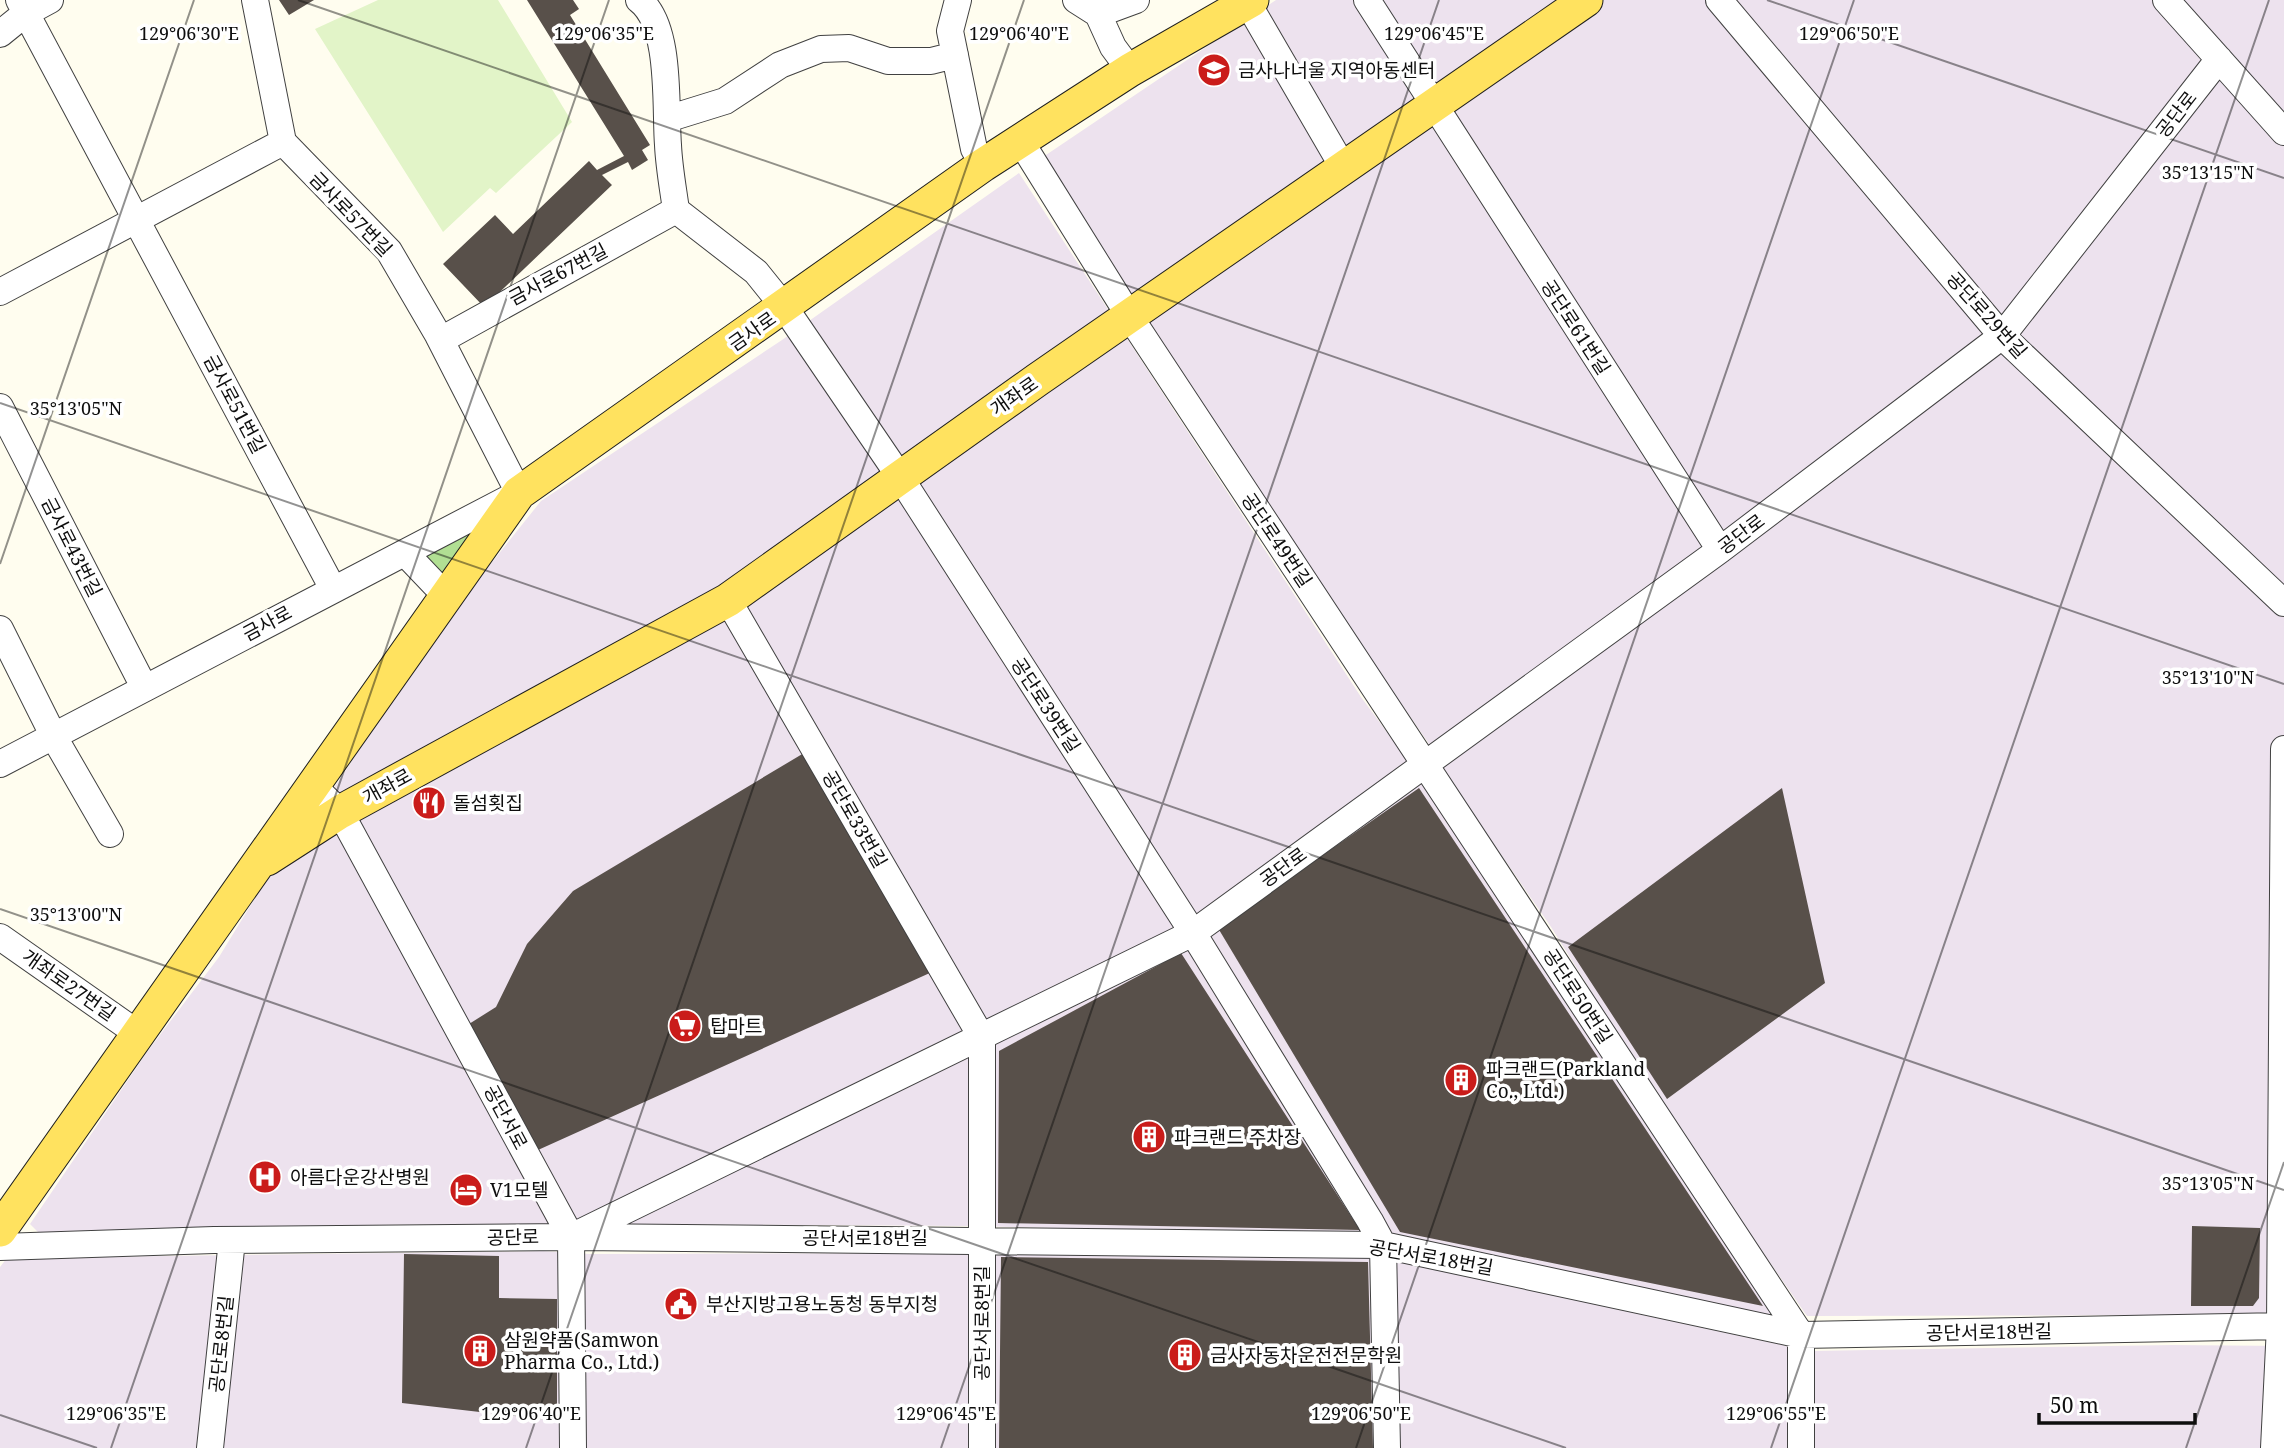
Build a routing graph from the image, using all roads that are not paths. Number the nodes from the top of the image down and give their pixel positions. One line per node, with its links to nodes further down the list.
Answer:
1 (50, 0): 12 (street)
2 (255, 0): 21 (street)
3 (639, 0): 19 (street)
4 (958, 0): 15 (street)
5 (1076, 0): 13 (street)
6 (1132, 0): 13 (street)
7 (1367, 0): 18 (street)
8 (1586, 0): 18 (main road, 개좌로)
9 (1719, 0): 30 (street, 공단로29번길)
10 (2166, 0): 16 (street)
11 (1248, 1): 17 (main road, 금사로); 24 (street)
12 (23, 7): 14 (street); 26 (street, 금사로51번길)
13 (1098, 13): 17 (street)
14 (0, 34)
15 (955, 54): 19 (street); 23 (street)
16 (2219, 59): 20 (street); 30 (street, 공단로)
17 (1130, 70): 22 (main road, 금사로)
18 (1432, 104): 24 (main road, 개좌로); 35 (street, 공단로61번길)
19 (667, 119): 25 (street)
20 (2284, 132)
21 (283, 142): 26 (street); 31 (street, 금사로57번길)
22 (1021, 142): 23 (main road, 금사로); 29 (street)
23 (983, 165): 28 (main road, 금사로)
24 (1343, 167): 29 (main road, 개좌로)
25 (676, 210): 28 (street); 31 (street, 금사로67번길)
26 (138, 219): 27 (street); 37 (street, 금사로51번길)
27 (0, 292)
28 (785, 308): 33 (street); 34 (main road, 금사로)
29 (1130, 317): 33 (main road, 개좌로); 45 (street, 공단로49번길)
30 (2002, 336): 35 (street, 공단로); 40 (street, 공단로29번길)
31 (441, 340): 34 (street, 금사로57번길)
32 (0, 407): 42 (street, 금사로43번길)
33 (900, 477): 39 (main road, 개좌로); 51 (street, 공단로39번길)
34 (519, 493): 36 (street, 금사로); 38 (main road, 금사로)
35 (1720, 550): 45 (street, 공단로)
36 (405, 552): 37 (street, 금사로); 38 (street)
37 (333, 589): 42 (street, 금사로)
38 (446, 596): 47 (main road, 금사로)
39 (728, 600): 48 (main road, 개좌로); 54 (street, 공단로33번길)
40 (2284, 603)
41 (0, 629): 43 (street)
42 (144, 687): 43 (street, 금사로)
43 (54, 737): 46 (street, 금사로); 49 (street)
44 (2284, 749): 61 (street)
45 (1425, 763): 51 (street, 공단로); 62 (street, 공단로50번길)
46 (0, 764)
47 (312, 784): 48 (street, 공단서로); 50 (main road, 금사로)
48 (340, 812): 50 (main road, 개좌로); 56 (street, 공단서로)
49 (110, 834)
50 (253, 868): 53 (main road, 개좌로)
51 (1192, 933): 54 (street, 공단로); 59 (street)
52 (0, 937): 53 (street, 개좌로27번길)
53 (137, 1033): 55 (main road, 개좌로)
54 (982, 1038): 56 (street, 공단로); 57 (street)
55 (0, 1230)
56 (571, 1237): 57 (street, 공단서로18번길); 58 (street, 공단로); 64 (street, 공단서로)
57 (982, 1239): 59 (street, 공단서로18번길); 65 (street, 공단서로8번길)
58 (232, 1240): 60 (street, 공단로); 63 (street, 공단로8번길)
59 (1383, 1245): 62 (street, 공단서로18번길); 66 (street)
60 (0, 1247)
61 (2282, 1326): 62 (street, 공단서로18번길); 68 (street)
62 (1801, 1335): 67 (street)
63 (210, 1448)
64 (573, 1448)
65 (982, 1448)
66 (1387, 1448)
67 (1801, 1448)
68 (2274, 1448)

